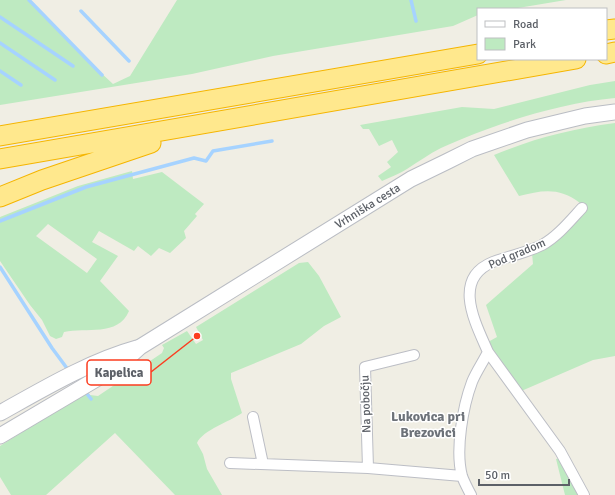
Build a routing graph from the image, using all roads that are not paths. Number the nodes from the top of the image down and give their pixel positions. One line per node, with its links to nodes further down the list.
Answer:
1 (477, 54): 5 (highway)
2 (570, 60): 4 (highway)
3 (615, 112): 13 (main road, Vrhniška cesta)
4 (207, 124): 8 (highway); 9 (highway)
5 (59, 126): 6 (highway); 7 (highway)
6 (0, 129)
7 (0, 136)
8 (0, 160)
9 (0, 197)
10 (582, 208): 11 (street, Pod gradom)
11 (488, 352): 20 (street); 22 (street, Pod gradom)
12 (414, 355): 19 (street, Na pobočju)
13 (103, 367): 14 (main road, Vrhniška cesta); 16 (main road, Vrhniška cesta)
14 (0, 413)
15 (253, 417): 18 (street)
16 (0, 436)
17 (230, 463): 18 (street)
18 (263, 464): 19 (street)
19 (368, 468): 20 (street)
20 (462, 476): 21 (street)
21 (471, 495)
22 (584, 495)

